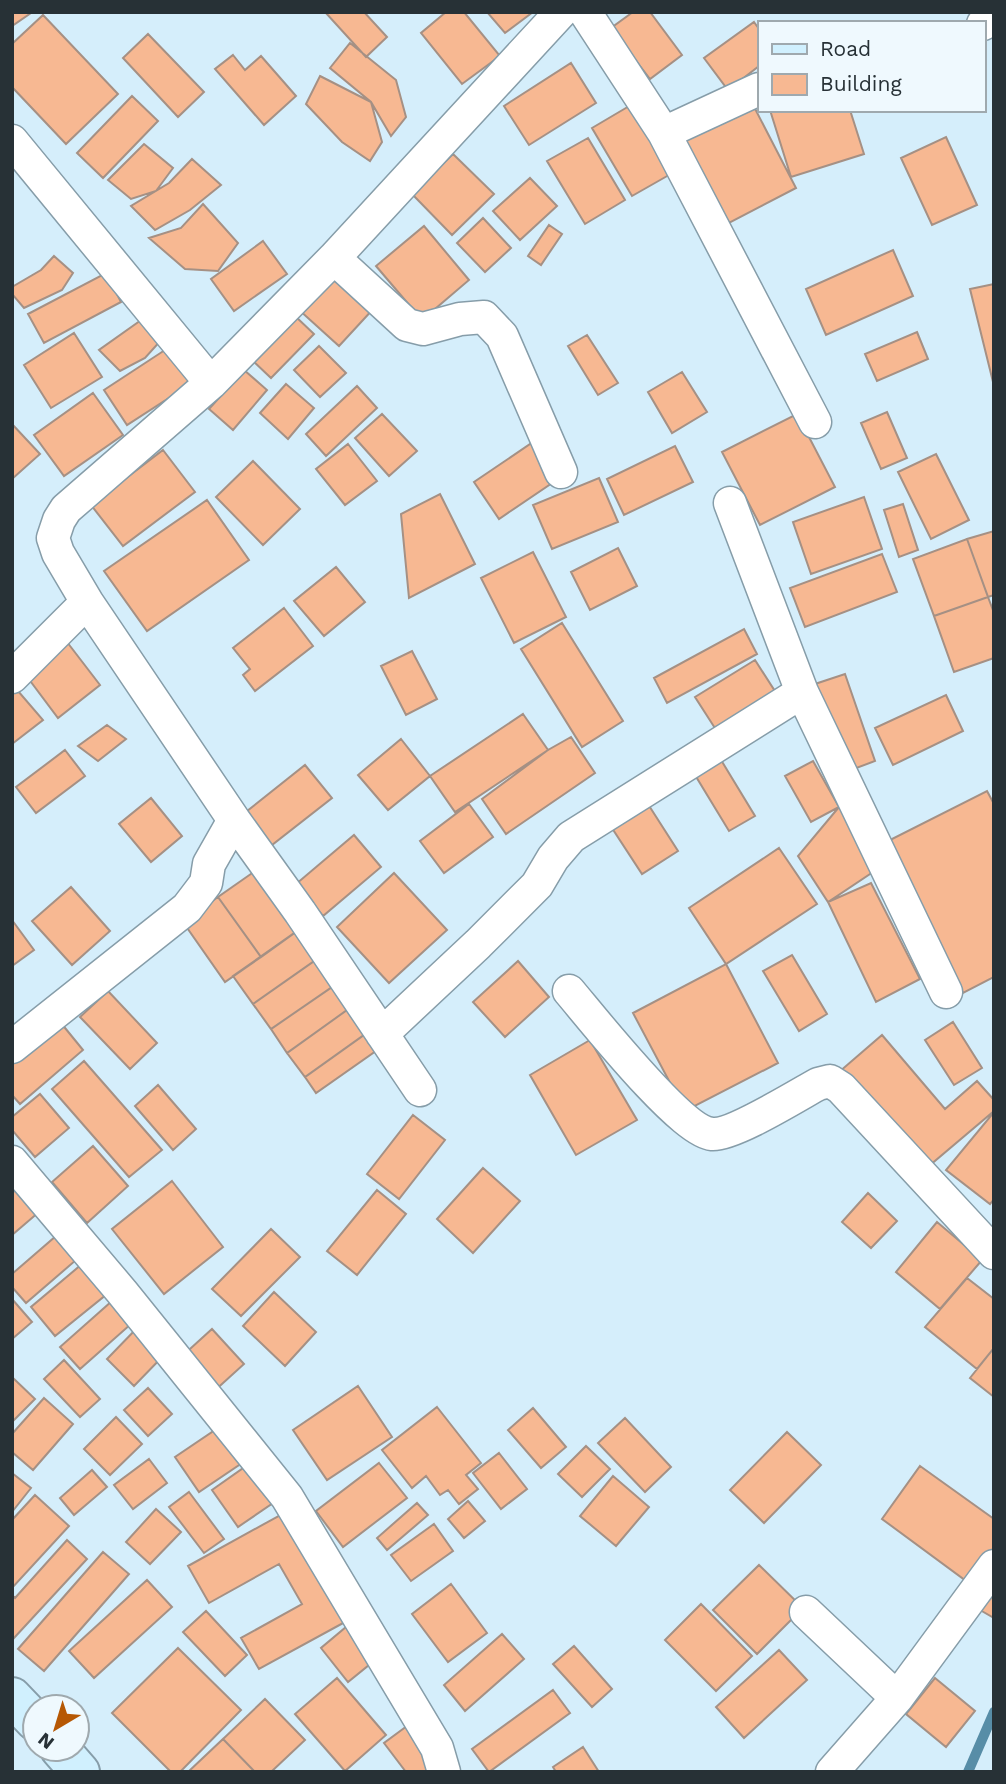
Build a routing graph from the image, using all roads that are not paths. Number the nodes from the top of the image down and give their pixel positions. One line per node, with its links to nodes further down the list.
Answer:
1 (561, 12): 6 (street)
2 (585, 12): 4 (street)
3 (758, 89): 4 (street)
4 (664, 133): 8 (street)
5 (12, 141): 7 (street)
6 (334, 258): 7 (street); 9 (street)
7 (211, 383): 11 (street)
8 (814, 422)
9 (561, 472)
10 (730, 503): 13 (street)
11 (87, 602): 12 (street); 14 (street)
12 (12, 677)
13 (802, 692): 16 (street); 17 (street)
14 (234, 820): 17 (street); 18 (street)
15 (569, 991): 21 (street)
16 (946, 992)
17 (382, 1034): 19 (street)
18 (12, 1047)
19 (420, 1090)
20 (12, 1162): 25 (street)
21 (994, 1253)
22 (994, 1566): 24 (street)
23 (806, 1612): 24 (street)
24 (897, 1698): 26 (street)
25 (444, 1772)
26 (832, 1772)

